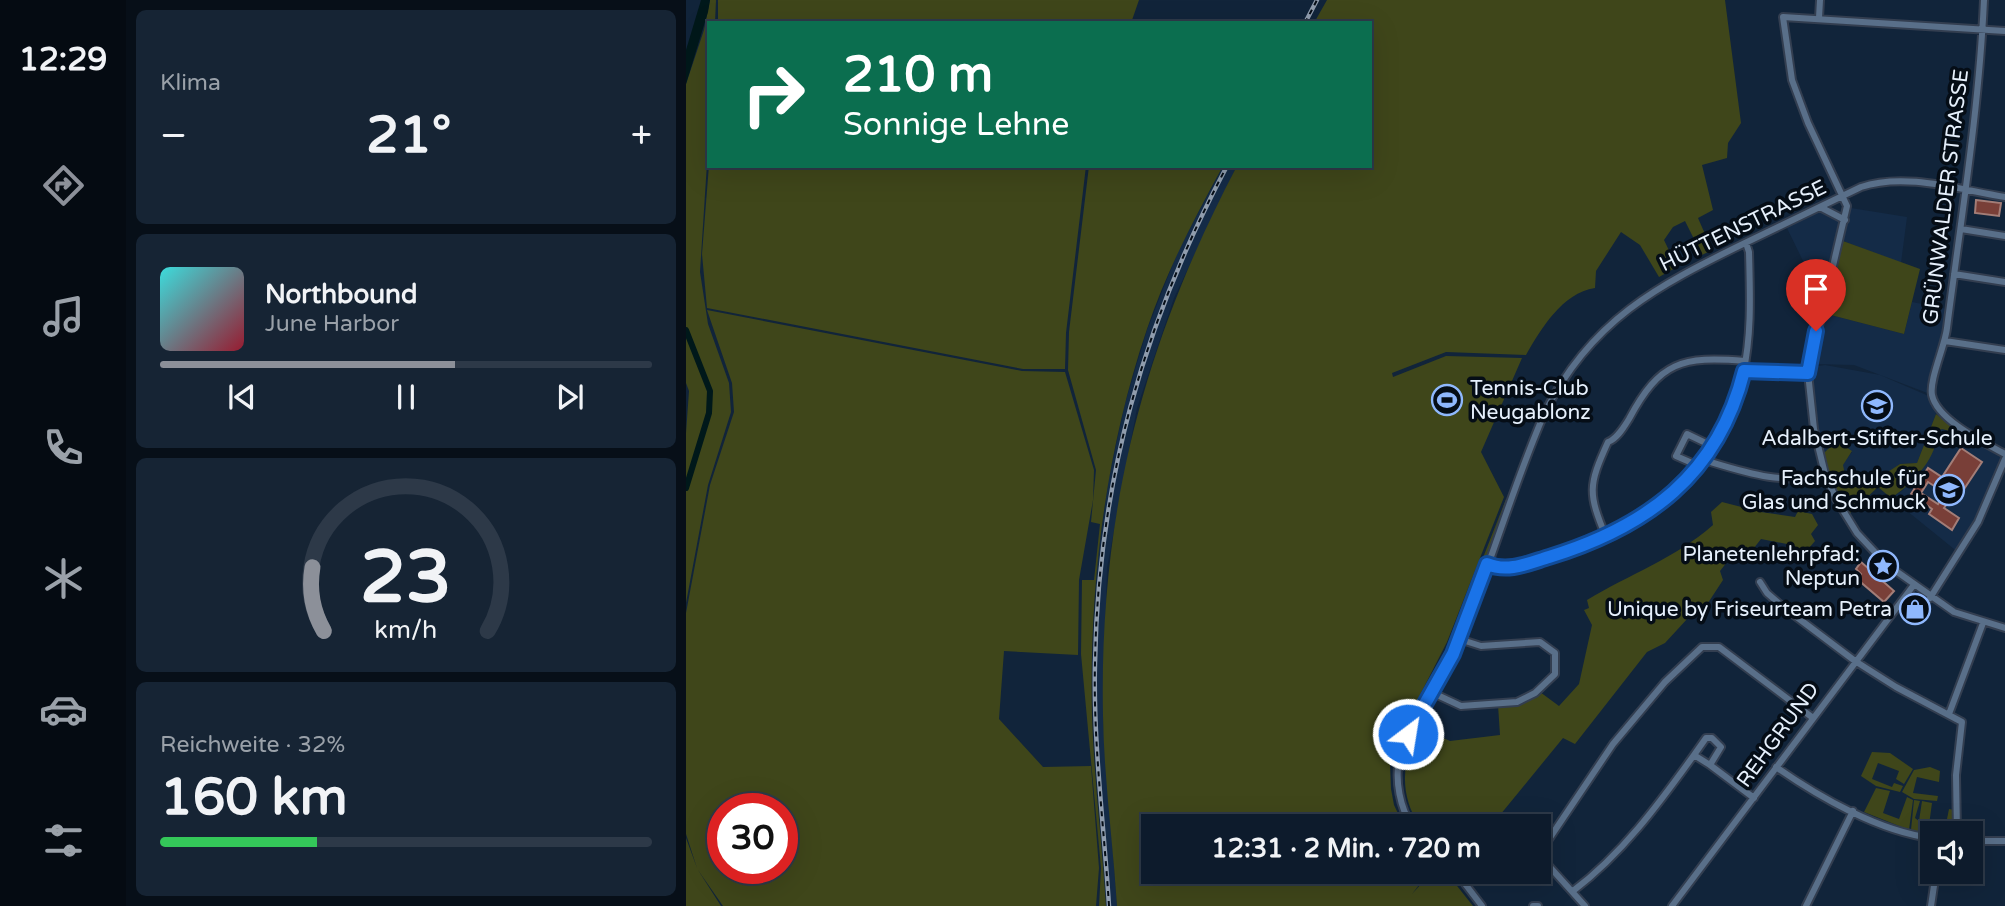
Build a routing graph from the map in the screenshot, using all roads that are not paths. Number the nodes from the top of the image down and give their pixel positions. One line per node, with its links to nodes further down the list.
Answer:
1 (1820, 0): 3 (street)
2 (1984, 0): 4 (street, GRÜNWALDER STRASSE)
3 (1819, 18): 4 (street); 7 (street)
4 (1983, 29): 5 (street); 6 (street, GRÜNWALDER STRASSE)
5 (2005, 31)
6 (1966, 191): 7 (street, HÜTTENSTRASSE); 8 (street, HÜTTENSTRASSE); 11 (street, GRÜNWALDER STRASSE)
7 (1844, 195): 9 (street, HÜTTENSTRASSE); 10 (street)
8 (2005, 197)
9 (1820, 207): 10 (street); 13 (street, HÜTTENSTRASSE)
10 (1845, 220): 20 (street)
11 (1961, 229): 12 (street); 14 (street, GRÜNWALDER STRASSE)
12 (2005, 236)
13 (1746, 243): 18 (street); 27 (street, HÜTTENSTRASSE)
14 (1954, 274): 15 (street); 16 (street, GRÜNWALDER STRASSE)
15 (2005, 282)
16 (1945, 341): 17 (street); 22 (street, GRÜNWALDER STRASSE)
17 (2005, 350)
18 (1745, 361): 19 (street); 26 (street)
19 (1744, 371): 20 (street); 21 (street)
20 (1808, 373): 25 (street)
21 (1712, 446): 23 (street); 24 (street)
22 (2005, 457): 30 (street)
23 (1704, 460): 24 (street); 25 (street)
24 (1699, 467): 26 (street)
25 (1825, 474): 29 (street)
26 (1606, 537): 27 (street)
27 (1487, 564): 33 (street, HÜTTENSTRASSE)
28 (1760, 582): 34 (street)
29 (1913, 586): 30 (street); 34 (street, REHGRUND)
30 (1930, 598): 31 (street)
31 (1983, 623): 32 (street); 36 (street)
32 (2005, 628)
33 (1459, 639): 35 (street, HÜTTENSTRASSE); 35 (street)
34 (1856, 661): 36 (street); 37 (street, REHGRUND)
35 (1433, 693): 43 (street, HÜTTENSTRASSE)
36 (1949, 715): 44 (street)
37 (1813, 718): 40 (street, REHGRUND); 50 (street)
38 (1693, 755): 39 (street); 39 (street); 50 (street)
39 (1710, 765): 41 (street)
40 (1776, 767): 41 (street, REHGRUND); 42 (street)
41 (1754, 798): 53 (street, REHGRUND)
42 (1853, 811): 45 (street); 54 (street)
43 (1407, 814)
44 (1957, 821)
45 (1920, 835)
46 (1983, 841): 47 (street)
47 (2005, 841)
48 (1465, 884): 51 (street)
49 (1934, 884): 55 (street)
50 (1573, 891): 52 (street)
51 (1482, 906)
52 (1585, 906)
53 (1672, 906)
54 (1806, 906)
55 (1931, 906)

